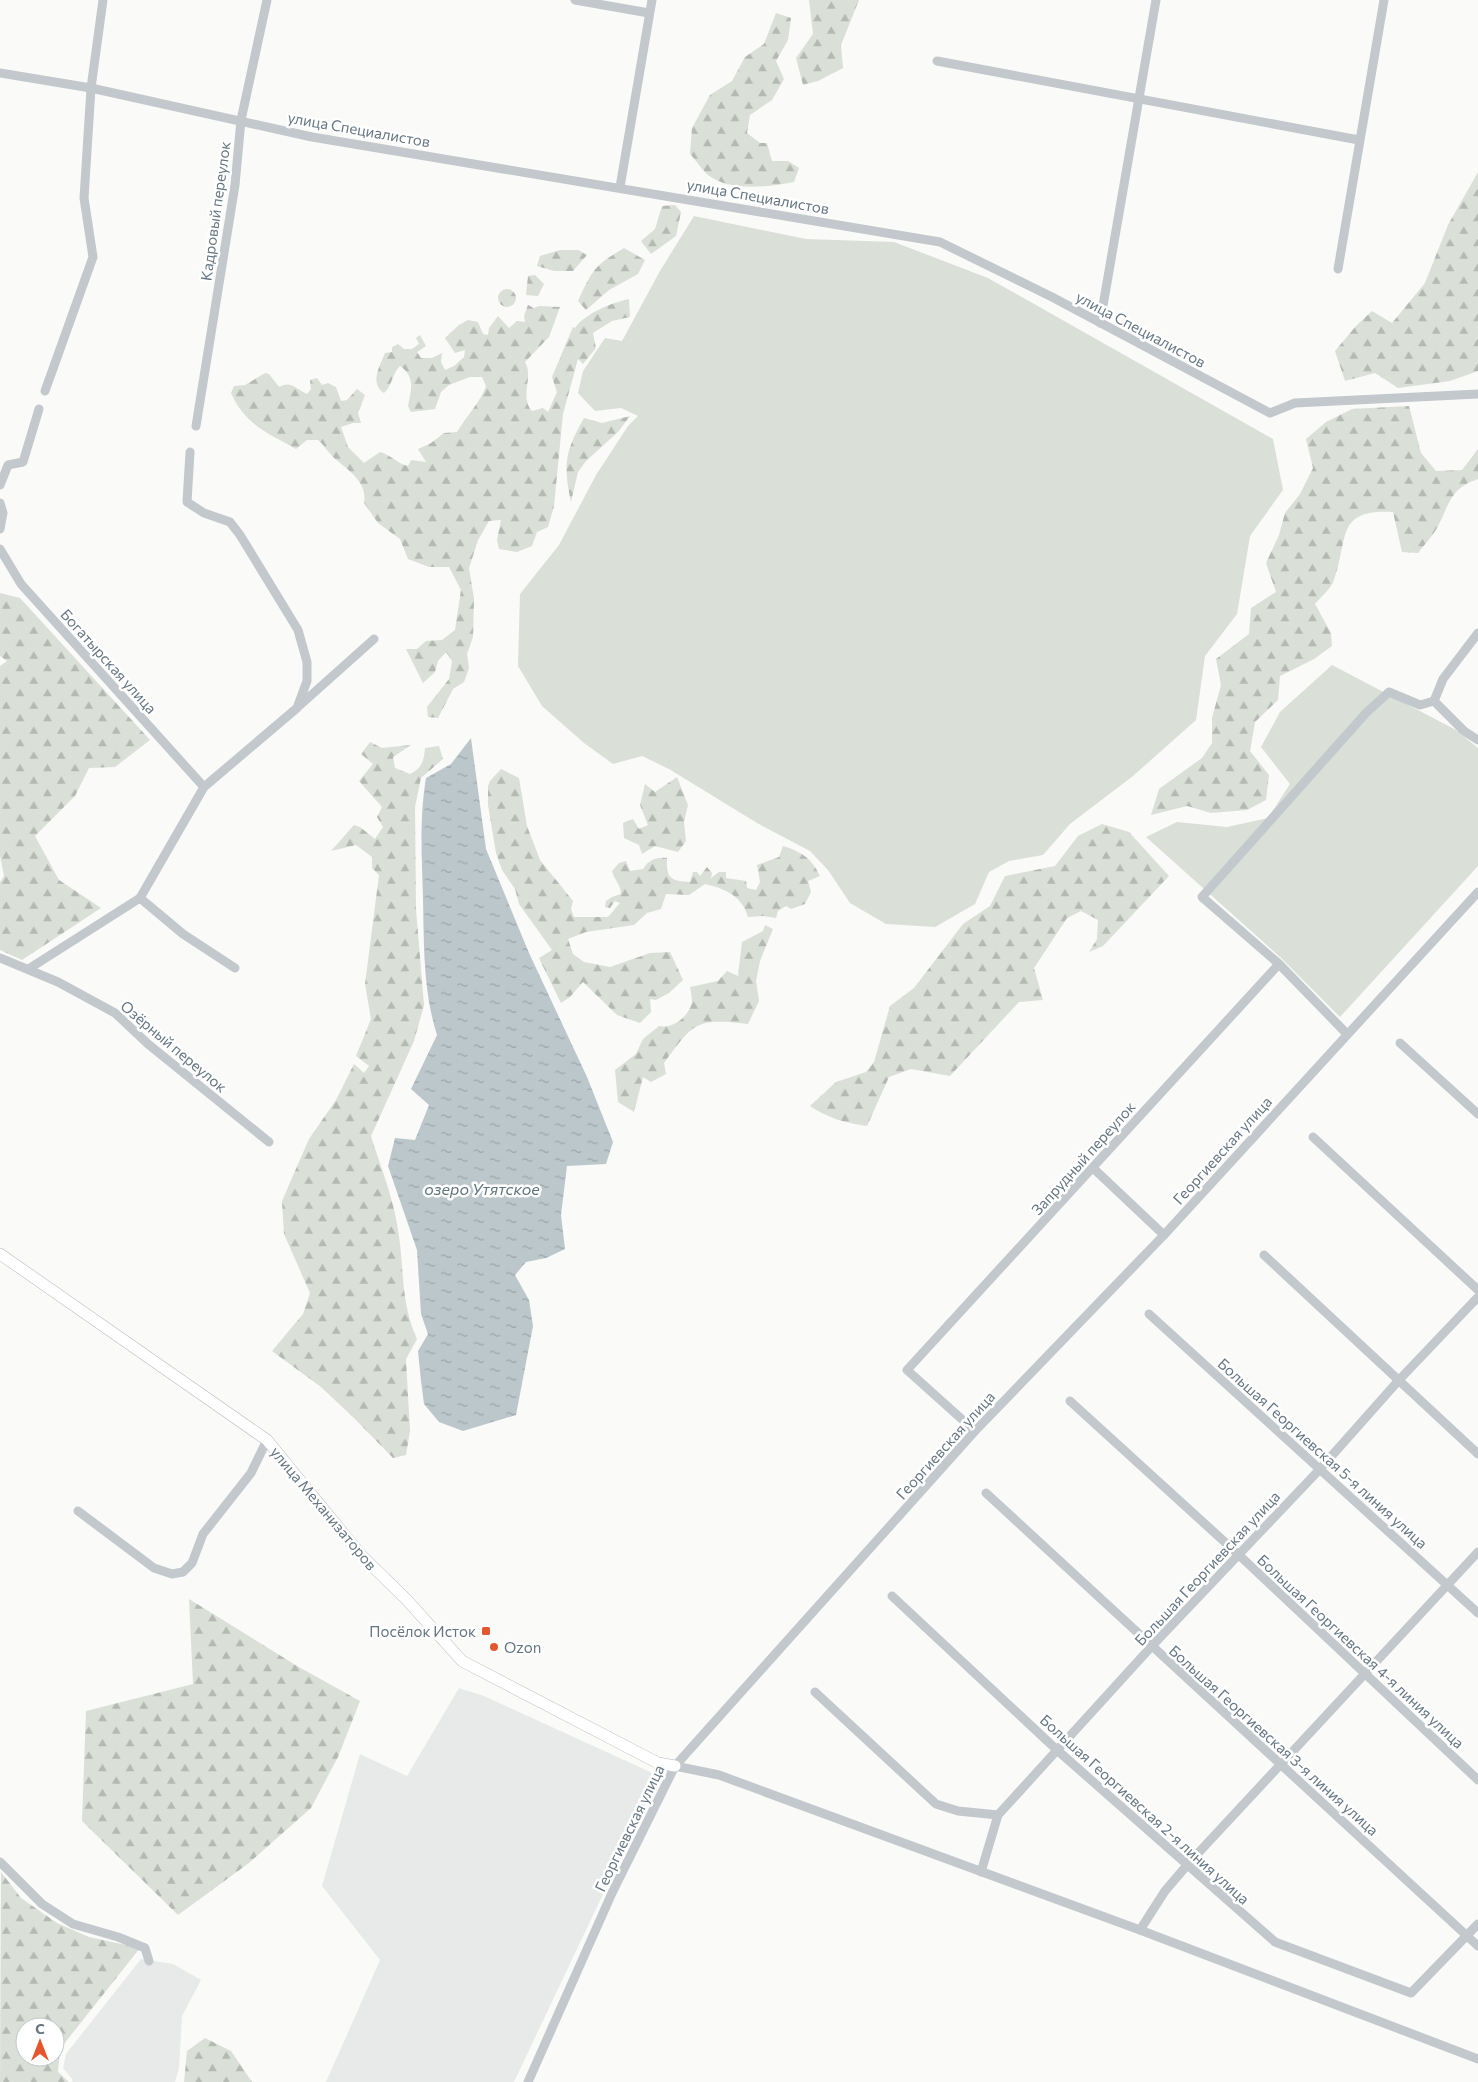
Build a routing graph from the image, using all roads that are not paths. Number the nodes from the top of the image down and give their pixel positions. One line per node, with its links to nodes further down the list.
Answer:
1 (103, 0): 10 (street)
2 (267, 0): 12 (street, Кадровый переулок)
3 (575, 0): 7 (street)
4 (652, 0): 7 (street)
5 (1156, 0): 11 (street)
6 (1384, 0): 13 (street)
7 (649, 13): 14 (street)
8 (937, 61): 11 (street)
9 (0, 73): 10 (street, улица Специалистов)
10 (91, 88): 12 (street, улица Специалистов); 17 (street)
11 (1139, 98): 13 (street); 16 (street)
12 (241, 120): 14 (street, улица Специалистов); 20 (street, Кадровый переулок)
13 (1360, 140): 15 (street)
14 (620, 186): 16 (street, улица Специалистов)
15 (1338, 270)
16 (1100, 323): 18 (street, улица Специалистов)
17 (45, 391)
18 (1478, 394)
19 (39, 409): 22 (street)
20 (196, 426)
21 (190, 452): 29 (street)
22 (0, 485)
23 (0, 503): 24 (street)
24 (0, 529)
25 (0, 549): 31 (street, Богатырская улица)
26 (1478, 633): 28 (street)
27 (374, 640): 29 (street)
28 (1434, 701): 30 (street); 35 (street)
29 (297, 708): 31 (street)
30 (1478, 740)
31 (204, 787): 33 (street)
32 (1478, 892): 38 (street, Георгиевская улица)
33 (140, 898): 36 (street); 37 (street)
34 (0, 958): 36 (street, Озёрный переулок)
35 (1278, 964): 38 (street); 43 (street, Запрудный переулок)
36 (30, 968): 42 (street, Озёрный переулок)
37 (235, 968)
38 (1347, 1034): 44 (street, Георгиевская улица)
39 (1400, 1043): 40 (street)
40 (1478, 1114)
41 (1313, 1137): 47 (street)
42 (269, 1142)
43 (1093, 1168): 44 (street); 52 (street, Запрудный переулок)
44 (1164, 1235): 52 (street, Георгиевская улица)
45 (0, 1254): 53 (street, улица Механизаторов)
46 (1264, 1255): 50 (street)
47 (1478, 1290)
48 (1478, 1296): 50 (street, Большая Георгиевская улица)
49 (1149, 1314): 55 (street, Большая Георгиевская 5-я линия улица)
50 (1399, 1380): 54 (street); 55 (street, Большая Георгиевская улица)
51 (1070, 1401): 59 (street, Большая Георгиевская 4-я линия улица)
52 (975, 1431): 68 (street, Георгиевская улица)
53 (267, 1440): 57 (street); 68 (street, улица Механизаторов)
54 (1478, 1454)
55 (1320, 1469): 59 (street, Большая Георгиевская улица); 60 (street, Большая Георгиевская 5-я линия улица)
56 (986, 1493): 63 (street, Большая Георгиевская 3-я линия улица)
57 (78, 1511)
58 (1478, 1552): 60 (street)
59 (1239, 1555): 63 (street, Большая Георгиевская улица); 64 (street, Большая Георгиевская 4-я линия улица)
60 (1448, 1586): 62 (street, Большая Георгиевская 5-я линия улица); 64 (street)
61 (892, 1596): 66 (street, Большая Георгиевская 2-я линия улица)
62 (1478, 1613)
63 (1151, 1647): 66 (street, Большая Георгиевская улица); 67 (street, Большая Георгиевская 3-я линия улица)
64 (1366, 1674): 67 (street); 69 (street, Большая Георгиевская 4-я линия улица)
65 (815, 1692): 70 (street)
66 (1057, 1750): 70 (street, Большая Георгиевская улица); 72 (street, Большая Георгиевская 2-я линия улица)
67 (1282, 1764): 72 (street); 76 (street, Большая Георгиевская 3-я линия улица)
68 (675, 1766): 73 (street); 80 (street, Георгиевская улица)
69 (1478, 1780)
70 (998, 1815): 73 (street, Большая Георгиевская улица)
71 (0, 1862): 78 (street)
72 (1188, 1864): 75 (street); 76 (street, Большая Георгиевская 2-я линия улица)
73 (981, 1872): 75 (street)
74 (1478, 1924): 76 (street)
75 (1140, 1930): 79 (street)
76 (1467, 1936): 77 (street, Большая Георгиевская 3-я линия улица)
77 (1478, 1946)
78 (149, 1961)
79 (1478, 2059)
80 (528, 2082)

